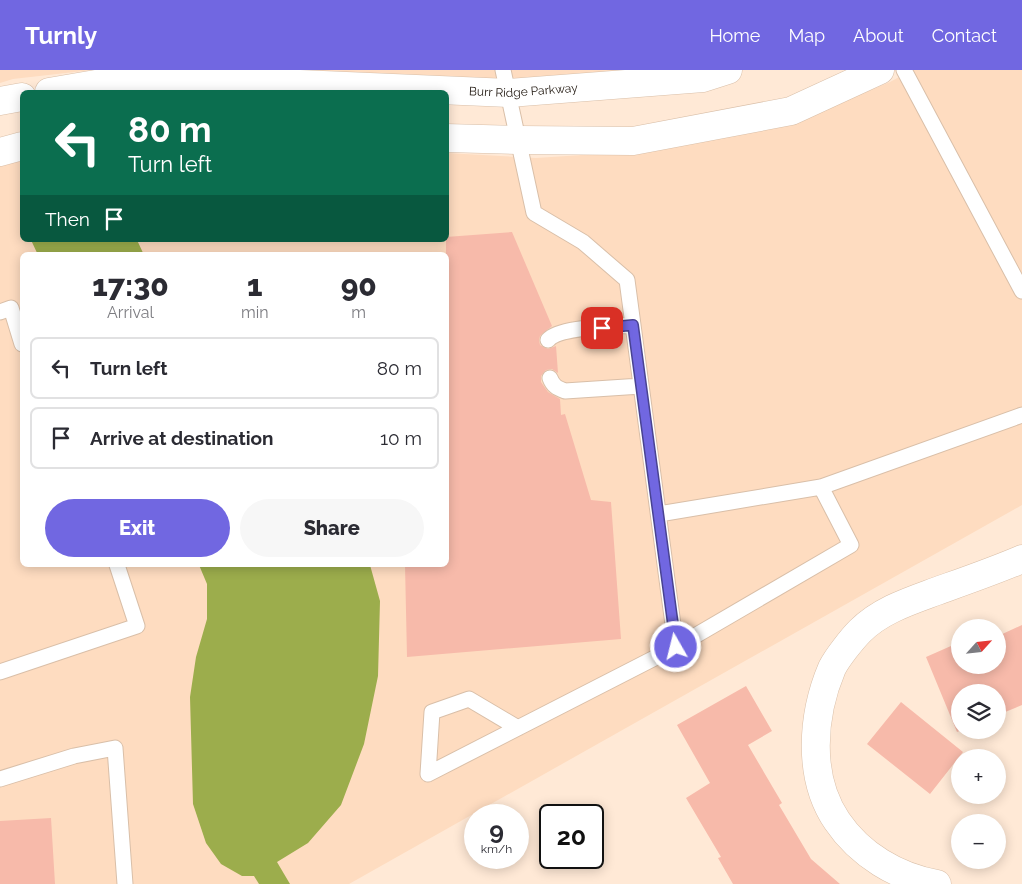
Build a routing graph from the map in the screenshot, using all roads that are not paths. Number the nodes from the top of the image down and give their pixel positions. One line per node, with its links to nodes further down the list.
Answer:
1 (728, 70): 4 (street, Burr Ridge Parkway)
2 (880, 70): 9 (street)
3 (904, 70): 12 (lane)
4 (506, 82): 5 (street, Burr Ridge Parkway); 9 (lane)
5 (61, 90)
6 (20, 97): 7 (street)
7 (0, 101)
8 (449, 138): 9 (street)
9 (519, 140): 14 (lane)
10 (20, 147): 11 (street)
11 (0, 152)
12 (1022, 291)
13 (0, 312): 15 (lane)
14 (633, 325): 16 (lane); 18 (lane)
15 (20, 337)
16 (548, 340)
17 (550, 378): 18 (lane)
18 (641, 386): 21 (lane)
19 (1022, 415): 20 (lane)
20 (821, 487): 21 (lane); 24 (lane)
21 (659, 514): 24 (lane)
22 (1022, 559): 29 (street)
23 (118, 567): 25 (lane)
24 (676, 647): 26 (lane)
25 (0, 672)
26 (518, 728): 26 (lane)
27 (0, 779): 28 (lane)
28 (125, 884)
29 (937, 884)

